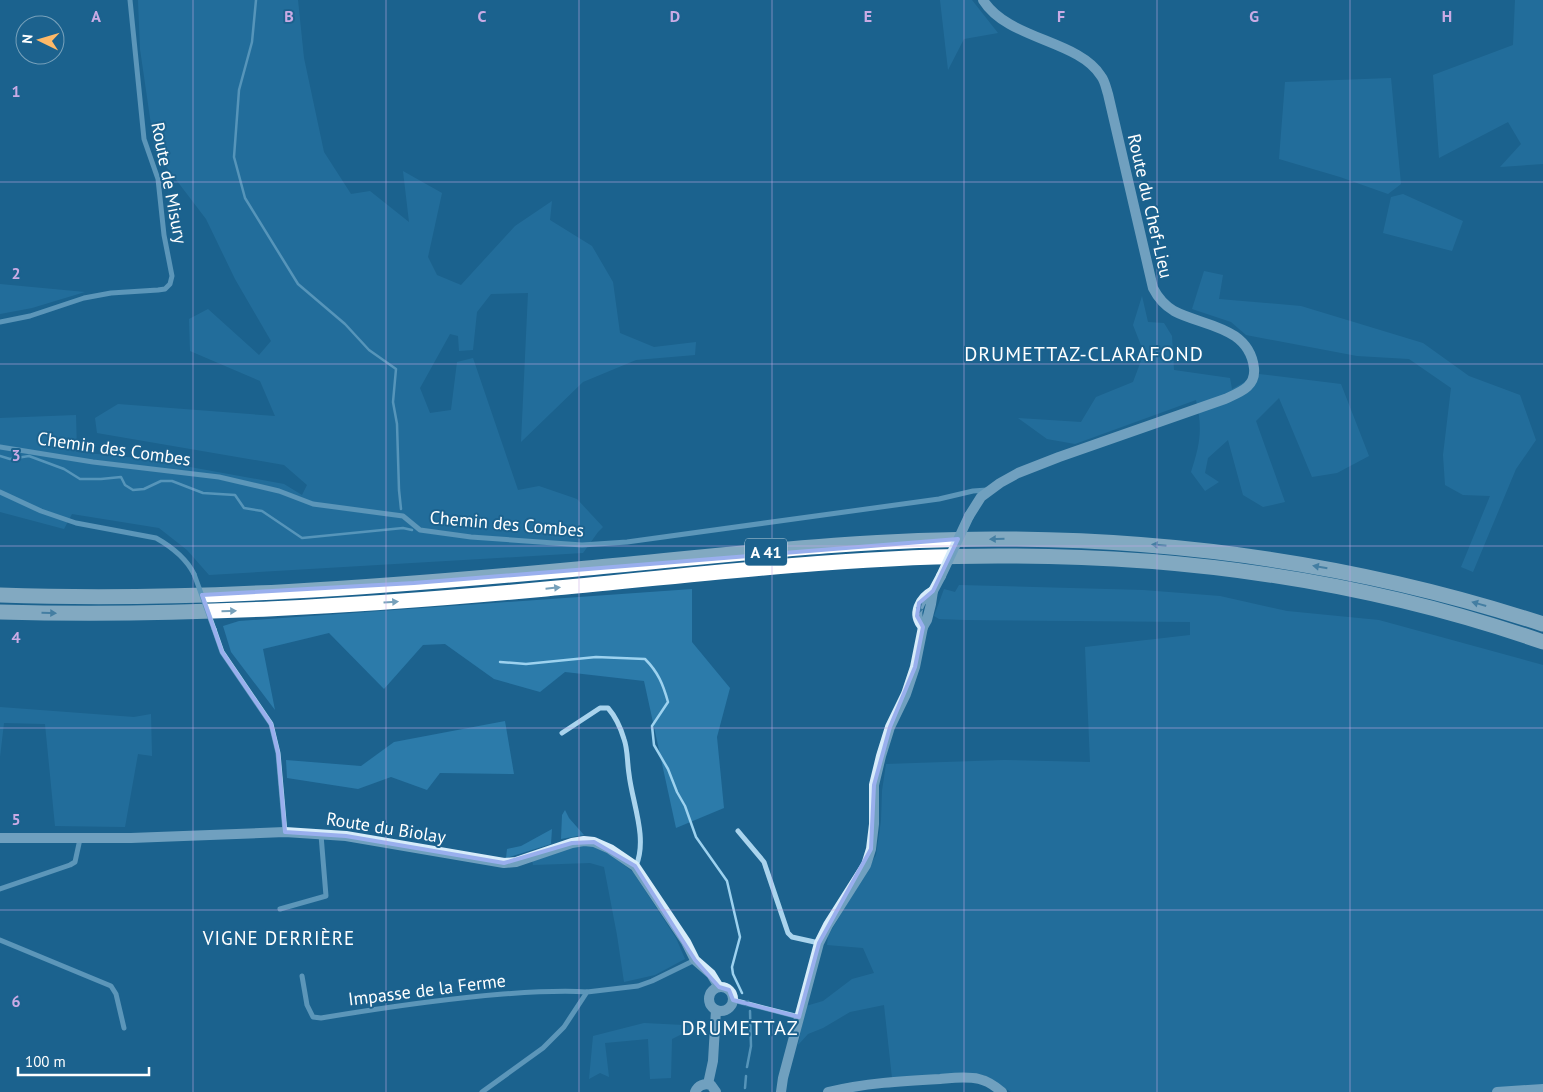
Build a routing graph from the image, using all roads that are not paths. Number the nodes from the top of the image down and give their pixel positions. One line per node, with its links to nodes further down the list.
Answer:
1 (130, 0): 3 (street, Route de Misury)
2 (983, 0): 5 (main road, Route du Chef-Lieu)
3 (0, 322)
4 (0, 447): 5 (street, Chemin des Combes)
5 (990, 490): 21 (main road, Route du Chef-Lieu, bridge)
6 (0, 492): 13 (street, bridge)
7 (0, 595): 9 (highway, A 41, one-way to 7)
8 (0, 612): 10 (highway, A 41, one-way to 10)
9 (1543, 624)
10 (1543, 642)
11 (562, 733): 17 (street)
12 (738, 831): 21 (street)
13 (285, 832): 14 (main road, Route du Biolay); 16 (main road, Route du Biolay)
14 (321, 834): 17 (main road, Route du Biolay); 19 (street)
15 (0, 838): 16 (main road, Route du Biolay)
16 (80, 839): 18 (street)
17 (635, 866): 22 (main road, Route du Biolay)
18 (0, 889)
19 (280, 909)
20 (0, 940): 29 (street)
21 (819, 943): 28 (main road)
22 (695, 960): 24 (main road, Route du Biolay); 25 (street)
23 (302, 976): 25 (street, Impasse de la Ferme)
24 (716, 988): 26 (main road); 27 (main road)
25 (587, 992): 33 (street)
26 (733, 1000): 27 (main road); 28 (street, one-way to 26)
27 (718, 1011): 30 (main road)
28 (799, 1016): 34 (main road)
29 (124, 1028)
30 (712, 1087): 32 (main road)
31 (1543, 1089): 37 (main road)
32 (693, 1091)
33 (482, 1092)
34 (781, 1092)
35 (828, 1092): 36 (main road)
36 (1002, 1092)
37 (1497, 1092)

